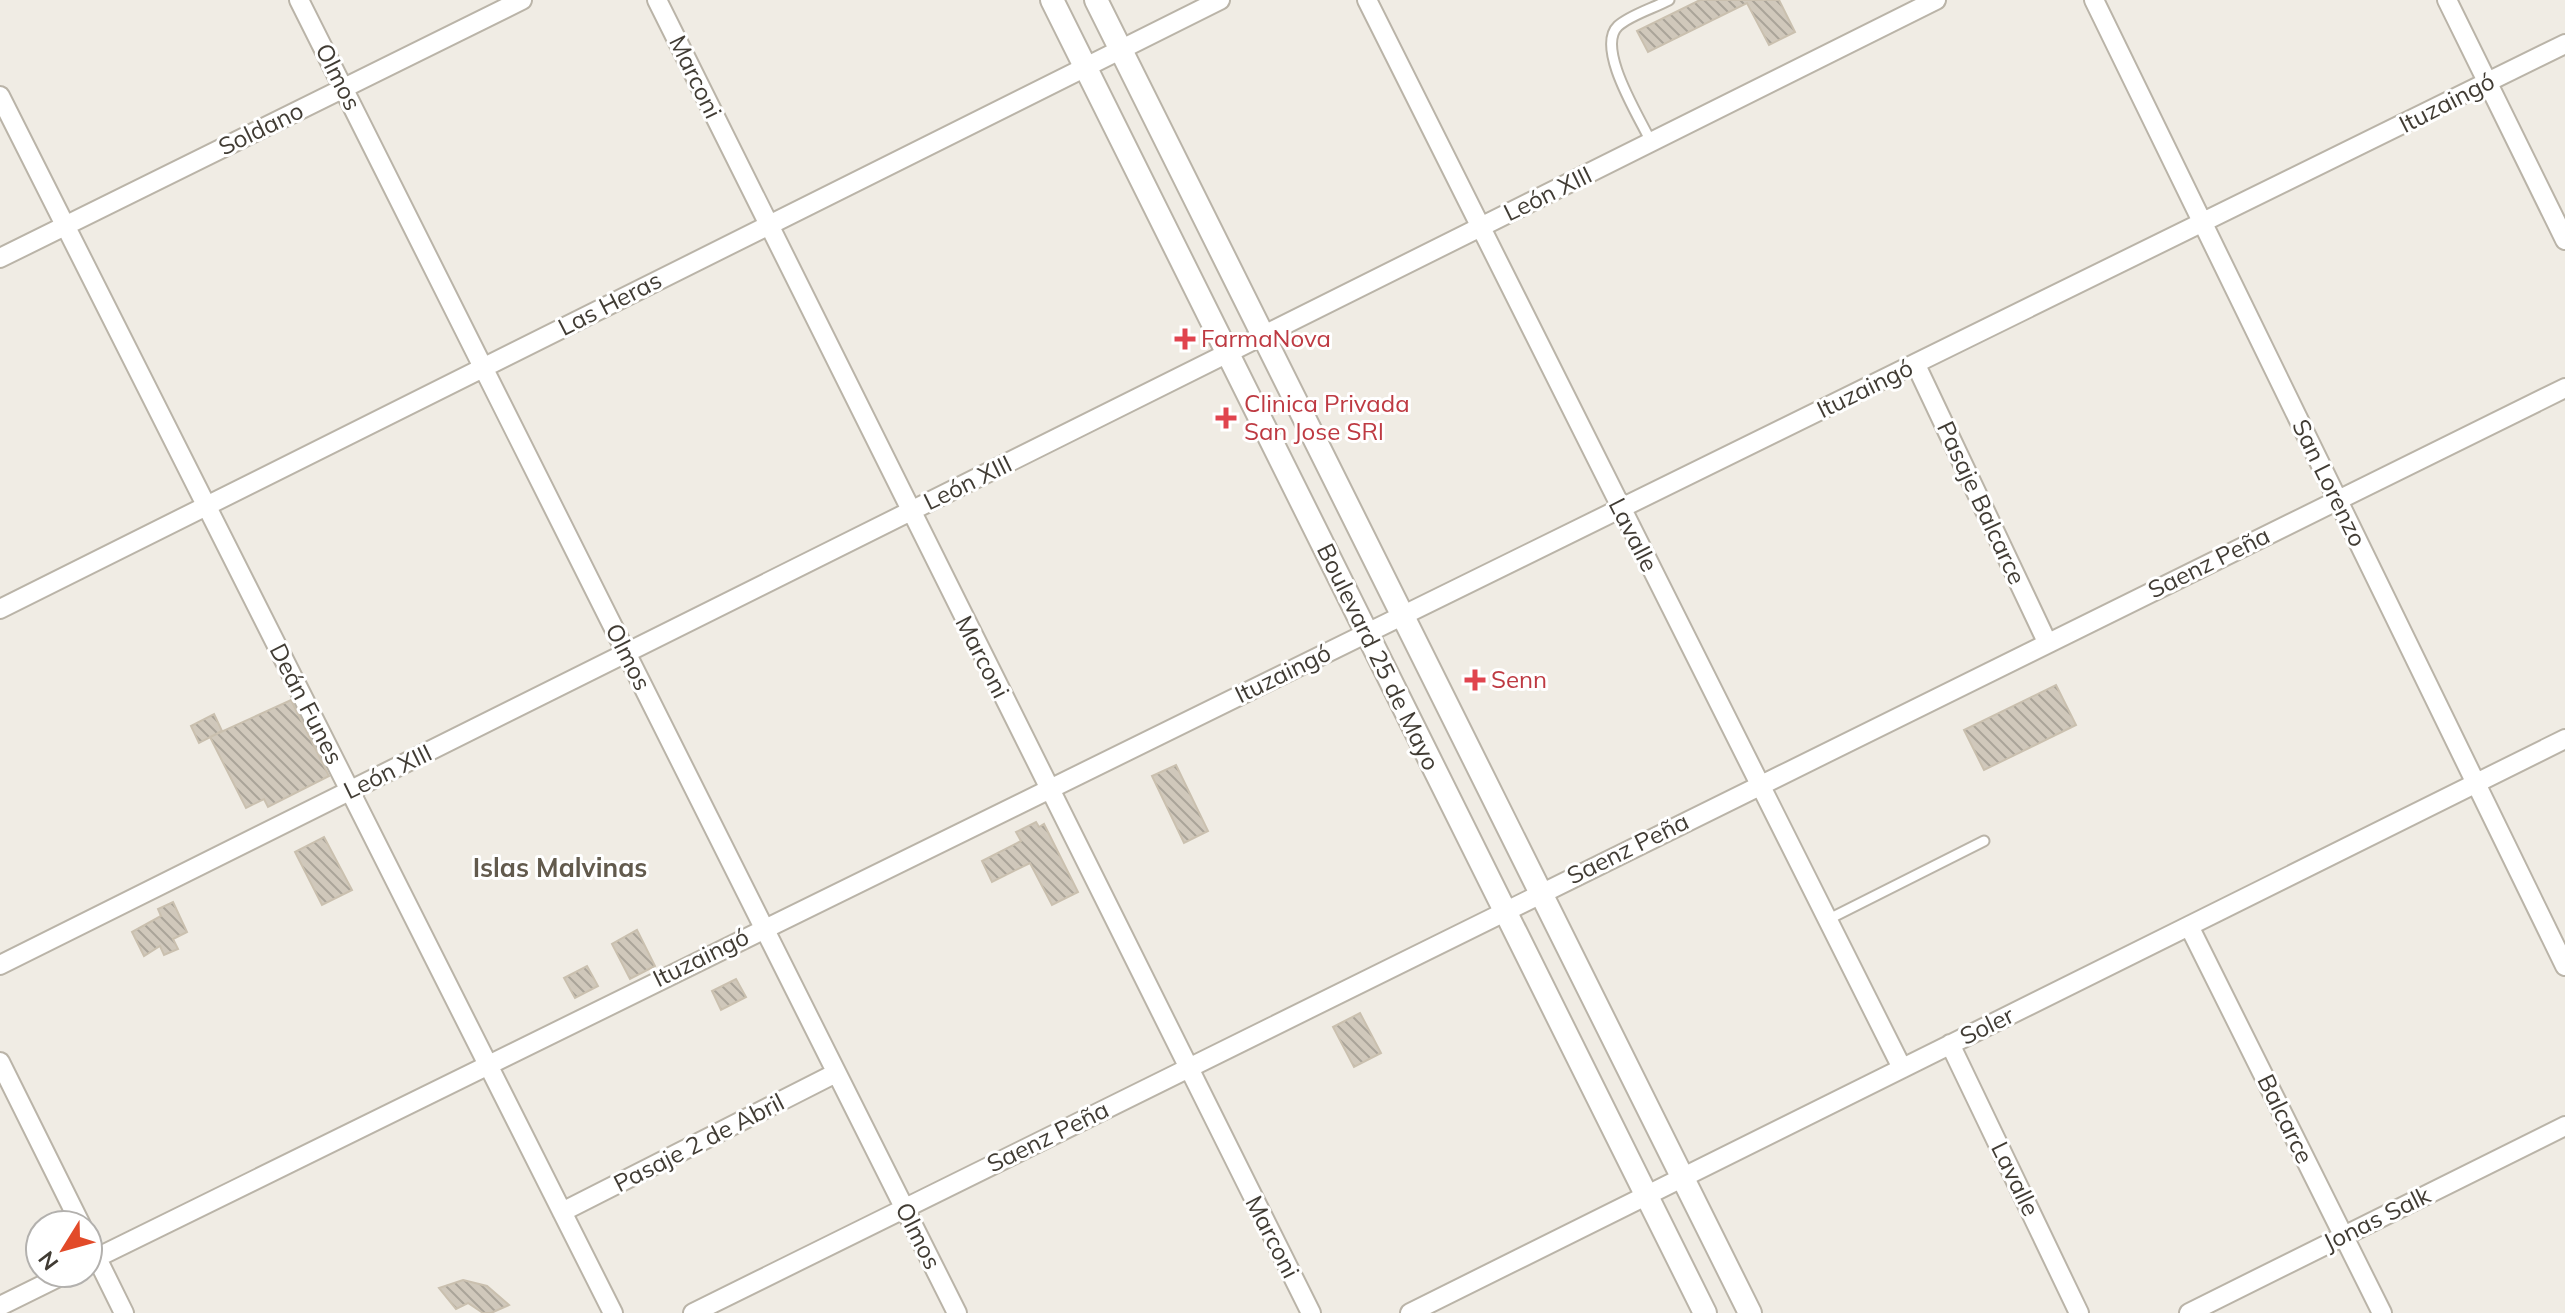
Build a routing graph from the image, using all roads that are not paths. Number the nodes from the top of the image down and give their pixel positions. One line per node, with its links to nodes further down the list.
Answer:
1 (299, 0): 16 (street, Olmos)
2 (522, 0): 16 (street, Soldano)
3 (657, 0): 19 (street, Marconi)
4 (1052, 0): 14 (street, Boulevard 25 de Mayo)
5 (1096, 0): 13 (street, Boulevard 25 de Mayo)
6 (1220, 0): 13 (street, Las Heras)
7 (1367, 0): 22 (street, Lavalle)
8 (1669, 0): 18 (lane)
9 (1936, 0): 18 (street, León XIII)
10 (2094, 0): 20 (street, San Lorenzo)
11 (2447, 0): 15 (street)
12 (2565, 44): 15 (street, Ituzaingó)
13 (1121, 50): 14 (street, Las Heras); 25 (street, Boulevard 25 de Mayo)
14 (1085, 67): 19 (street, Las Heras); 26 (street, Boulevard 25 de Mayo)
15 (2488, 82): 20 (street, Ituzaingó); 23 (street)
16 (343, 88): 21 (street, Soldano); 28 (street, Olmos)
17 (0, 96): 21 (street, Deán Funes)
18 (1651, 142): 22 (street, León XIII)
19 (768, 225): 28 (street, Las Heras); 33 (street, Marconi)
20 (2203, 225): 27 (street, Ituzaingó); 30 (street, San Lorenzo)
21 (66, 226): 24 (street, Soldano); 31 (street, Deán Funes)
22 (1480, 228): 25 (street, León XIII); 32 (street, Lavalle)
23 (2565, 240)
24 (0, 258)
25 (1263, 335): 26 (street, León XIII); 35 (street, Boulevard 25 de Mayo)
26 (1227, 354): 33 (street, León XIII); 36 (street, Boulevard 25 de Mayo)
27 (1916, 365): 32 (street, Ituzaingó); 37 (street, Pasaje Balcarce)
28 (483, 367): 31 (street, Las Heras); 38 (street, Olmos)
29 (2565, 388): 30 (street, Saenz Peña)
30 (2338, 500): 37 (street, Saenz Peña); 40 (street, San Lorenzo)
31 (206, 505): 34 (street, Las Heras); 43 (street, Deán Funes)
32 (1619, 509): 35 (street, Ituzaingó); 41 (street, Lavalle)
33 (909, 512): 38 (street, León XIII); 42 (street, Marconi)
34 (0, 609)
35 (1402, 615): 36 (street, Ituzaingó); 45 (street, Boulevard 25 de Mayo)
36 (1367, 633): 42 (street, Ituzaingó); 46 (street, Boulevard 25 de Mayo)
37 (2047, 642): 41 (street, Saenz Peña)
38 (626, 653): 43 (street, León XIII); 49 (street, Olmos)
39 (2565, 739): 40 (street, Soler)
40 (2476, 783): 48 (street, Soler); 51 (street, San Lorenzo)
41 (1759, 784): 45 (street, Saenz Peña); 47 (street, Lavalle)
42 (1048, 788): 49 (street, Ituzaingó); 55 (street, Marconi)
43 (350, 791): 50 (street, León XIII); 54 (street, Deán Funes)
44 (1984, 841): 47 (lane)
45 (1540, 892): 46 (street, Saenz Peña); 59 (street, Boulevard 25 de Mayo)
46 (1505, 910): 55 (street, Saenz Peña); 60 (street, Boulevard 25 de Mayo)
47 (1827, 920): 56 (street, Lavalle)
48 (2189, 926): 52 (street, Soler); 64 (street, Balcarce)
49 (763, 927): 54 (street, Ituzaingó); 57 (street, Olmos)
50 (0, 965)
51 (2565, 966)
52 (1950, 1044): 56 (street, Soler); 77 (street, Lavalle)
53 (0, 1062): 62 (street)
54 (488, 1064): 63 (street, Deán Funes); 65 (street, Ituzaingó)
55 (1187, 1067): 61 (street, Saenz Peña); 73 (street, Marconi)
56 (1902, 1068): 59 (street, Soler)
57 (836, 1073): 61 (street, Olmos); 63 (street, Pasaje 2 de Abril)
58 (2565, 1126): 64 (street, Jonas Salk)
59 (1682, 1178): 60 (street, Soler); 76 (street, Boulevard 25 de Mayo)
60 (1647, 1195): 74 (street, Soler); 75 (street, Boulevard 25 de Mayo)
61 (904, 1208): 71 (street, Saenz Peña); 72 (street, Olmos)
62 (73, 1209)
63 (562, 1212): 70 (street, Deán Funes)
64 (2342, 1235): 78 (street, Jonas Salk); 79 (street, Balcarce)
65 (104, 1255)
66 (104, 1279): 69 (street)
67 (35, 1289): 68 (street)
68 (0, 1306)
69 (124, 1313)
70 (613, 1313)
71 (693, 1313)
72 (957, 1313)
73 (1311, 1313)
74 (1410, 1313)
75 (1705, 1313)
76 (1750, 1313)
77 (2079, 1313)
78 (2189, 1313)
79 (2382, 1313)

